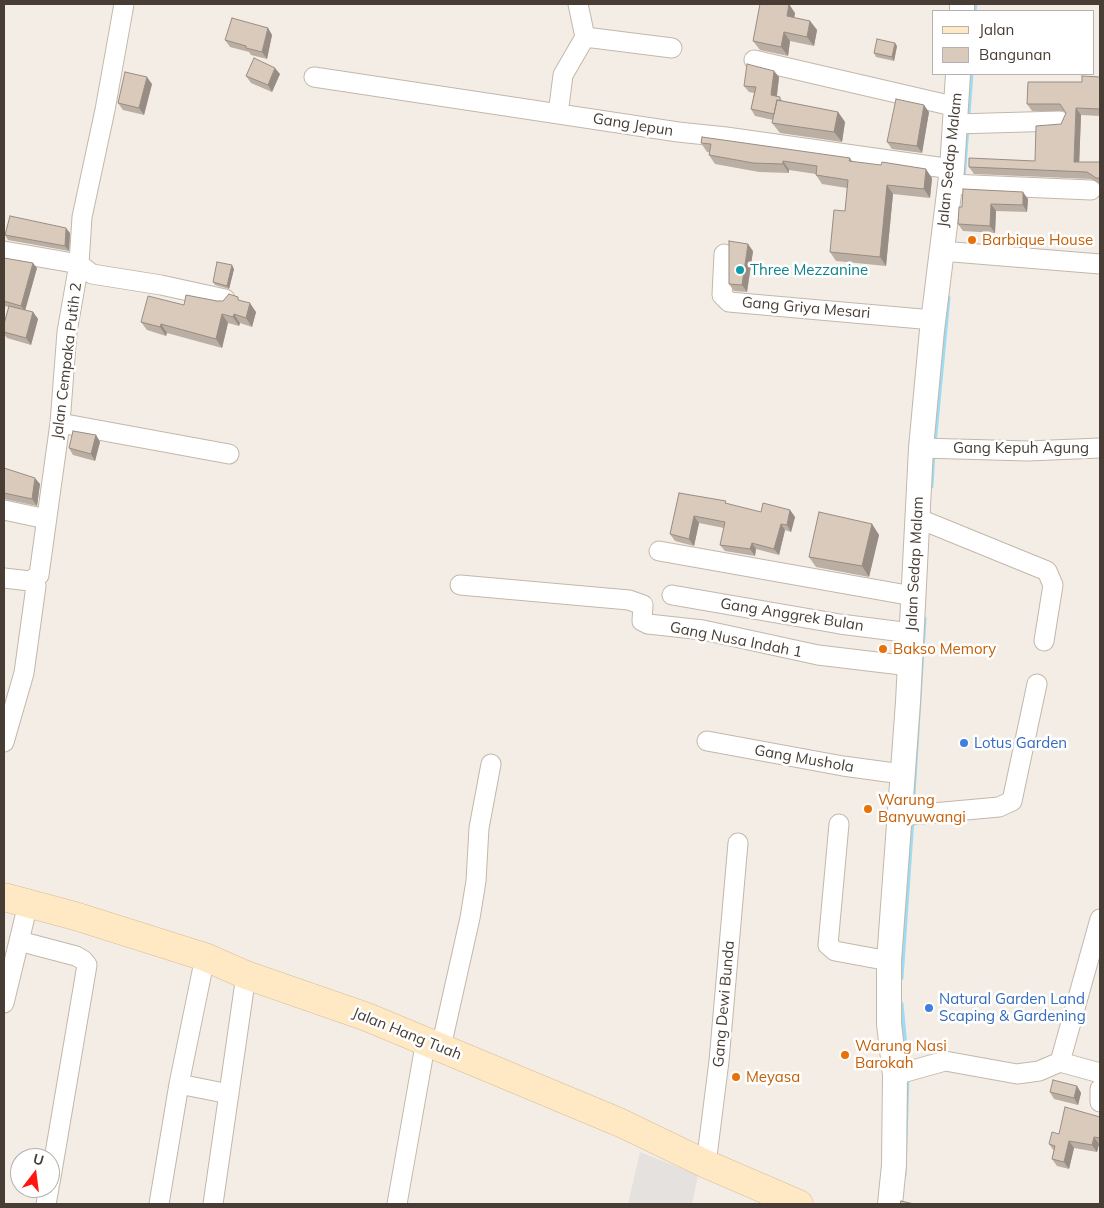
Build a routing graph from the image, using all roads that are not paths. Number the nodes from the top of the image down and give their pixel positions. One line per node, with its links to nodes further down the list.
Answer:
1 (124, 4): 16 (street, Jalan Cempaka Putih 2)
2 (578, 4): 3 (street)
3 (585, 37): 4 (street); 8 (street)
4 (672, 48)
5 (754, 60): 9 (street)
6 (958, 75): 9 (street, Jalan Sedap Malam)
7 (314, 77): 8 (street, Gang Jepun)
8 (558, 114): 11 (street, Gang Jepun)
9 (962, 119): 10 (street); 11 (street, Jalan Sedap Malam)
10 (1060, 121)
11 (956, 180): 12 (street, Gang Jepun); 14 (street, Jalan Sedap Malam)
12 (1091, 190)
13 (4, 251): 16 (street)
14 (951, 252): 17 (street); 19 (street, Jalan Sedap Malam)
15 (724, 254): 19 (street, Gang Griya Mesari)
16 (79, 264): 18 (street); 20 (street, Jalan Cempaka Putih 2)
17 (1100, 264)
18 (225, 299)
19 (933, 320): 21 (street, Jalan Sedap Malam)
20 (60, 424): 23 (street); 25 (street, Jalan Cempaka Putih 2)
21 (930, 448): 22 (street, Gang Kepuh Agung); 26 (street, Jalan Sedap Malam)
22 (1100, 448)
23 (229, 454)
24 (4, 510): 25 (street)
25 (46, 519): 29 (street, Jalan Cempaka Putih 2)
26 (927, 522): 32 (street, Jalan Sedap Malam); 34 (street)
27 (659, 550): 32 (street)
28 (4, 578): 29 (street)
29 (34, 580): 38 (street, Jalan Cempaka Putih 2)
30 (460, 585): 35 (street, Gang Nusa Indah 1)
31 (672, 596): 33 (street, Gang Anggrek Bulan)
32 (913, 596): 33 (street, Jalan Sedap Malam)
33 (911, 633): 35 (street, Jalan Sedap Malam)
34 (1044, 641)
35 (910, 666): 40 (street, Jalan Sedap Malam)
36 (1037, 684): 41 (street)
37 (706, 741): 40 (street, Gang Mushola)
38 (4, 742)
39 (491, 764): 51 (street)
40 (902, 774): 41 (street, Jalan Sedap Malam)
41 (909, 815): 48 (street, Jalan Sedap Malam)
42 (839, 824): 48 (street)
43 (738, 844): 60 (street, Gang Dewi Bunda)
44 (16, 900): 46 (street); 47 (main road, Jalan Hang Tuah)
45 (1100, 919): 52 (street)
46 (18, 941): 50 (street); 59 (street)
47 (204, 957): 49 (main road, Jalan Hang Tuah); 55 (street)
48 (889, 961): 53 (street, Jalan Sedap Malam)
49 (246, 975): 51 (main road, Jalan Hang Tuah); 57 (street)
50 (4, 1003)
51 (433, 1044): 60 (main road, Jalan Hang Tuah); 63 (street)
52 (1060, 1062): 53 (street); 54 (street)
53 (902, 1072): 65 (street, Jalan Sedap Malam)
54 (1100, 1074)
55 (180, 1084): 57 (street); 61 (street)
56 (1100, 1090): 58 (street)
57 (229, 1094): 62 (street)
58 (1100, 1102)
59 (56, 1148)
60 (706, 1164): 64 (main road, Jalan Hang Tuah)
61 (159, 1204)
62 (213, 1204)
63 (397, 1204)
64 (799, 1204)
65 (890, 1204)

